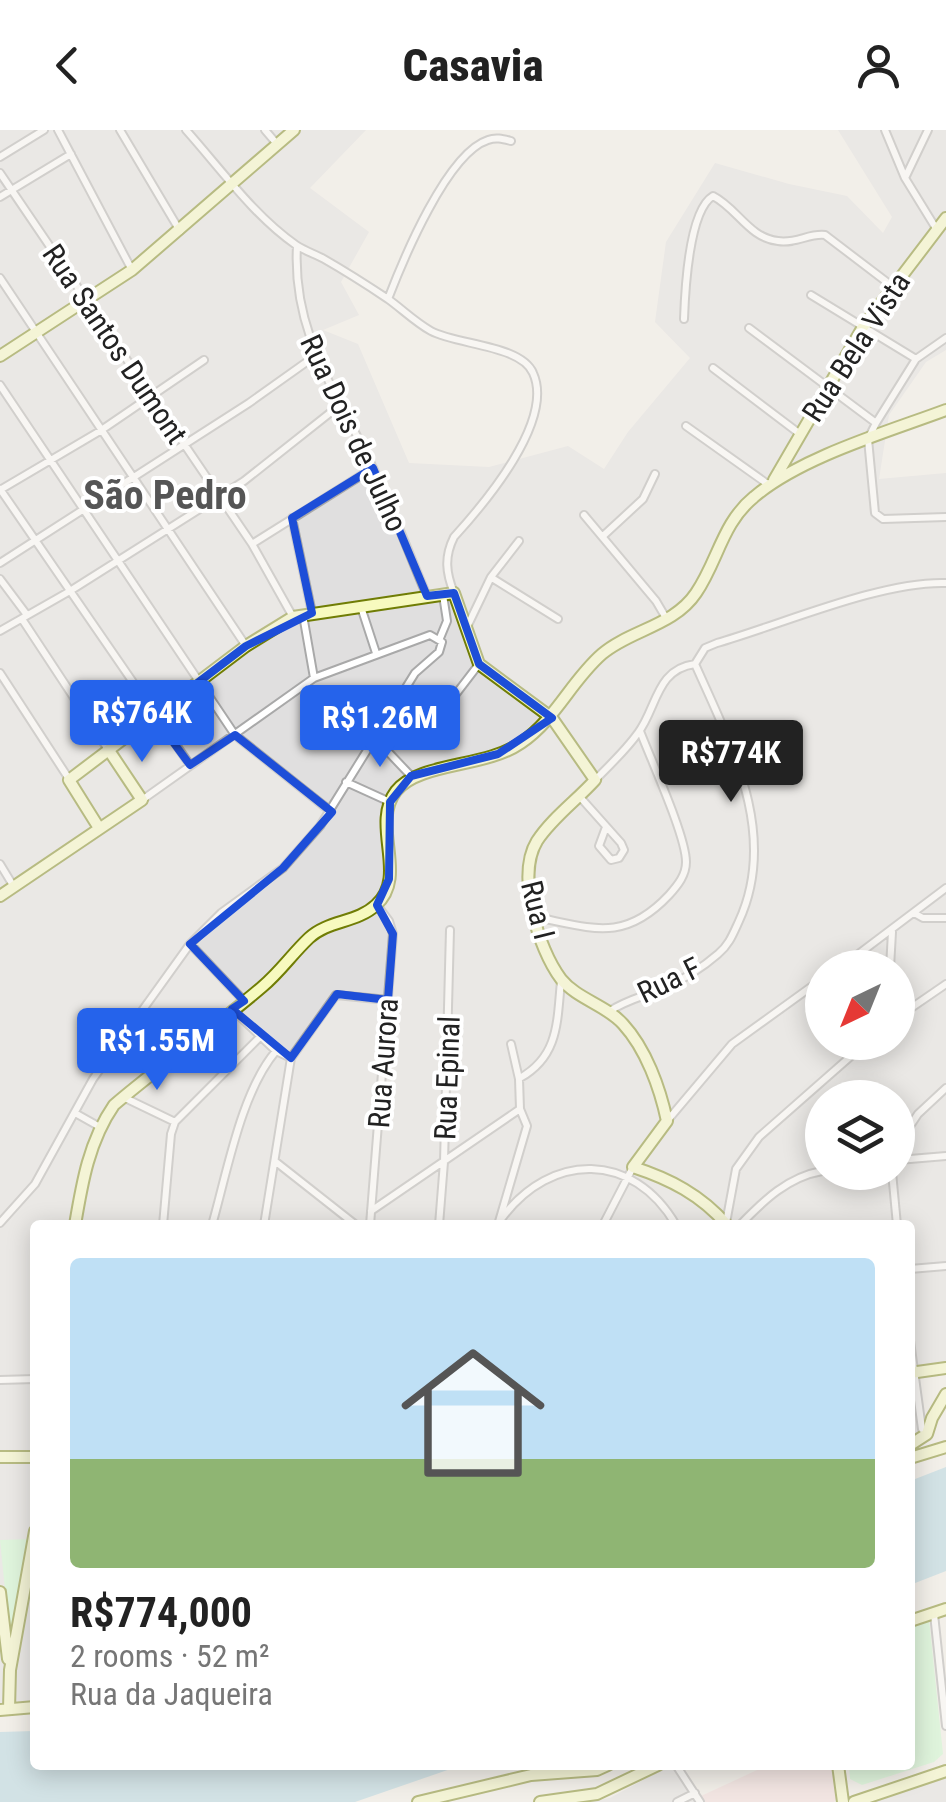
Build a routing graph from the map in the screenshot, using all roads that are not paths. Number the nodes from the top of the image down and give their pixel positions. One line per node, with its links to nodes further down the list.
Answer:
1 (44, 130): 12 (street)
2 (58, 130): 11 (street)
3 (120, 130): 20 (street)
4 (186, 130): 15 (street)
5 (265, 130): 10 (street)
6 (294, 130): 10 (main road)
7 (884, 130): 14 (street)
8 (928, 130): 14 (street)
9 (511, 142): 26 (street)
10 (277, 144): 15 (main road)
11 (71, 154): 16 (street); 22 (street)
12 (0, 157)
13 (0, 173): 16 (street, Rua Santos Dumont)
14 (905, 178): 19 (street)
15 (234, 184): 20 (main road); 21 (street)
16 (11, 190): 17 (street); 27 (street, Rua Santos Dumont)
17 (0, 197)
18 (946, 218): 19 (main road, Rua Bela Vista)
19 (937, 230): 24 (main road, Rua Bela Vista)
20 (180, 231): 22 (main road)
21 (297, 246): 26 (street); 34 (street, Rua Dois de Julho)
22 (132, 270): 27 (main road)
23 (0, 278): 31 (street)
24 (892, 286): 28 (street); 29 (main road, Rua Bela Vista)
25 (812, 295): 29 (street)
26 (388, 299): 71 (street)
27 (85, 302): 31 (main road); 40 (street, Rua Santos Dumont)
28 (684, 319)
29 (863, 327): 35 (street); 39 (main road, Rua Bela Vista)
30 (749, 328): 39 (street)
31 (34, 334): 33 (main road); 45 (street)
32 (946, 338): 35 (street)
33 (0, 356)
34 (315, 356): 41 (street, Rua Dois de Julho); 48 (street)
35 (916, 359): 43 (street)
36 (204, 360): 40 (street)
37 (713, 368): 46 (street)
38 (0, 385): 49 (street)
39 (826, 387): 43 (street); 46 (main road, Rua Bela Vista)
40 (150, 396): 45 (street); 48 (street, Rua Santos Dumont)
41 (340, 405): 50 (street, Rua Dois de Julho); 55 (street)
42 (946, 410): 47 (main road)
43 (876, 423): 47 (street)
44 (686, 426): 53 (street)
45 (100, 430): 49 (street); 52 (street)
46 (801, 434): 53 (main road, Rua Bela Vista)
47 (868, 439): 53 (main road); 59 (street)
48 (184, 446): 52 (street); 55 (street, Rua Santos Dumont)
49 (52, 460): 54 (street); 56 (street)
50 (373, 468): 58 (street); 72 (street, Rua Dois de Julho)
51 (656, 474): 61 (street)
52 (134, 477): 56 (street); 60 (street)
53 (771, 483): 77 (main road)
54 (0, 490): 62 (street)
55 (217, 496): 60 (street); 64 (street, Rua Santos Dumont)
56 (85, 508): 62 (street); 65 (street)
57 (584, 515): 61 (street)
58 (292, 518): 64 (street); 74 (street)
59 (946, 518)
60 (167, 527): 65 (street); 81 (street)
61 (603, 536): 77 (street)
62 (37, 538): 66 (street); 70 (street)
63 (519, 541): 67 (street)
64 (252, 544): 74 (street, Rua Santos Dumont)
65 (118, 559): 70 (street); 87 (street)
66 (0, 563)
67 (492, 578): 76 (street); 78 (street)
68 (0, 579): 75 (street)
69 (946, 583): 84 (street)
70 (70, 591): 75 (street); 88 (street)
71 (448, 594): 72 (main road); 78 (main road); 80 (street)
72 (427, 596): 73 (main road)
73 (362, 608): 74 (main road); 82 (street)
74 (303, 615): 81 (main road); 86 (street, Rua Santos Dumont)
75 (24, 617): 79 (street); 94 (street)
76 (558, 619)
77 (666, 619): 89 (main road)
78 (467, 628): 83 (main road)
79 (0, 631)
80 (440, 638): 82 (street); 93 (street)
81 (246, 646): 87 (main road)
82 (376, 653): 86 (street)
83 (480, 664): 89 (main road); 90 (street)
84 (695, 664): 91 (street); 126 (street, Rua F)
85 (0, 673): 97 (street)
86 (314, 678): 92 (street)
87 (199, 682): 88 (main road); 92 (street)
88 (154, 716): 94 (main road); 95 (street)
89 (552, 718): 96 (main road); 98 (main road)
90 (436, 720)
91 (640, 731): 98 (street); 112 (street)
92 (235, 735): 95 (street); 103 (street)
93 (376, 738): 96 (street); 99 (street)
94 (110, 752): 97 (main road); 101 (main road)
95 (190, 766): 101 (street)
96 (412, 776): 102 (main road)
97 (69, 780): 104 (main road)
98 (596, 780): 100 (main road, Rua I)
99 (346, 782): 102 (street); 103 (street)
100 (580, 797): 105 (street); 112 (main road, Rua I)
101 (142, 800): 104 (main road)
102 (390, 802): 110 (main road)
103 (329, 810): 116 (street)
104 (100, 828): 107 (main road)
105 (606, 828): 105 (street)
106 (0, 864): 107 (street)
107 (14, 887): 109 (main road)
108 (946, 888): 111 (street)
109 (0, 896)
110 (376, 905): 122 (street, Rua Aurora); 123 (main road)
111 (913, 913): 113 (street); 115 (street)
112 (535, 916): 119 (main road, Rua I)
113 (946, 918)
114 (450, 930): 146 (street, Rua Epinal)
115 (892, 931): 117 (street); 118 (street)
116 (190, 944): 123 (street); 128 (street)
117 (865, 950)
118 (891, 950)
119 (562, 980): 126 (main road, Rua F); 134 (street)
120 (946, 984): 124 (street)
121 (805, 992): 140 (street)
122 (388, 1000): 131 (street); 150 (street, Rua Aurora)
123 (244, 1001): 125 (main road)
124 (915, 1006)
125 (232, 1009): 127 (street); 133 (main road)
126 (610, 1011): 140 (main road)
127 (260, 1037): 130 (street); 141 (street)
128 (123, 1041): 133 (street); 138 (street)
129 (511, 1044): 134 (street)
130 (276, 1051): 131 (street); 153 (street)
131 (291, 1058): 145 (street)
132 (846, 1060): 163 (street)
133 (154, 1075): 136 (main road)
134 (519, 1079): 137 (street)
135 (946, 1088): 139 (street)
136 (123, 1097): 141 (street); 142 (main road)
137 (520, 1109): 146 (street); 158 (street)
138 (76, 1113): 142 (street); 166 (street)
139 (915, 1118)
140 (667, 1121): 147 (main road)
141 (175, 1122): 152 (street)
142 (100, 1127): 151 (main road)
143 (946, 1156): 144 (street)
144 (915, 1159)
145 (276, 1162): 154 (street); 155 (street)
146 (444, 1162): 150 (street); 157 (street, Rua Epinal)
147 (630, 1172): 159 (street); 160 (street); 161 (street); 162 (main road)
148 (805, 1176): 164 (street)
149 (894, 1190): 165 (street)
150 (371, 1211): 156 (street, Rua Aurora)
151 (76, 1220)
152 (163, 1220)
153 (213, 1220)
154 (265, 1220)
155 (350, 1220)
156 (370, 1220)
157 (439, 1220)
158 (501, 1220)
159 (501, 1220)
160 (606, 1220)
161 (673, 1220)
162 (721, 1220)
163 (727, 1220)
164 (745, 1220)
165 (897, 1220)
166 (0, 1224)
167 (946, 1266): 168 (street)
168 (915, 1269)
169 (946, 1368): 170 (main road)
170 (915, 1373)
171 (30, 1379): 172 (street)
172 (0, 1380)
173 (915, 1386): 175 (street)
174 (946, 1394): 175 (main road)
175 (925, 1430): 176 (main road); 177 (main road)
176 (915, 1442)
177 (946, 1445): 178 (main road)
178 (915, 1456)
179 (0, 1457): 180 (main road)
180 (30, 1457)
181 (30, 1585): 186 (main road)
182 (0, 1592): 184 (main road)
183 (940, 1611): 185 (main road); 187 (street)
184 (1, 1614): 186 (main road)
185 (915, 1619)
186 (10, 1670): 189 (main road)
187 (944, 1678): 190 (street)
188 (30, 1707): 189 (main road)
189 (4, 1710)
190 (946, 1726)
191 (582, 1770): 201 (main road)
192 (603, 1770): 200 (main road)
193 (635, 1770): 198 (main road)
194 (649, 1770): 198 (main road)
195 (679, 1770): 199 (street)
196 (839, 1770): 205 (main road)
197 (946, 1771): 206 (main road)
198 (646, 1772): 200 (main road)
199 (694, 1793): 203 (street); 204 (street)
200 (602, 1795): 202 (main road)
201 (418, 1802)
202 (540, 1802)
203 (677, 1802)
204 (700, 1802)
205 (844, 1802)
206 (854, 1802)

